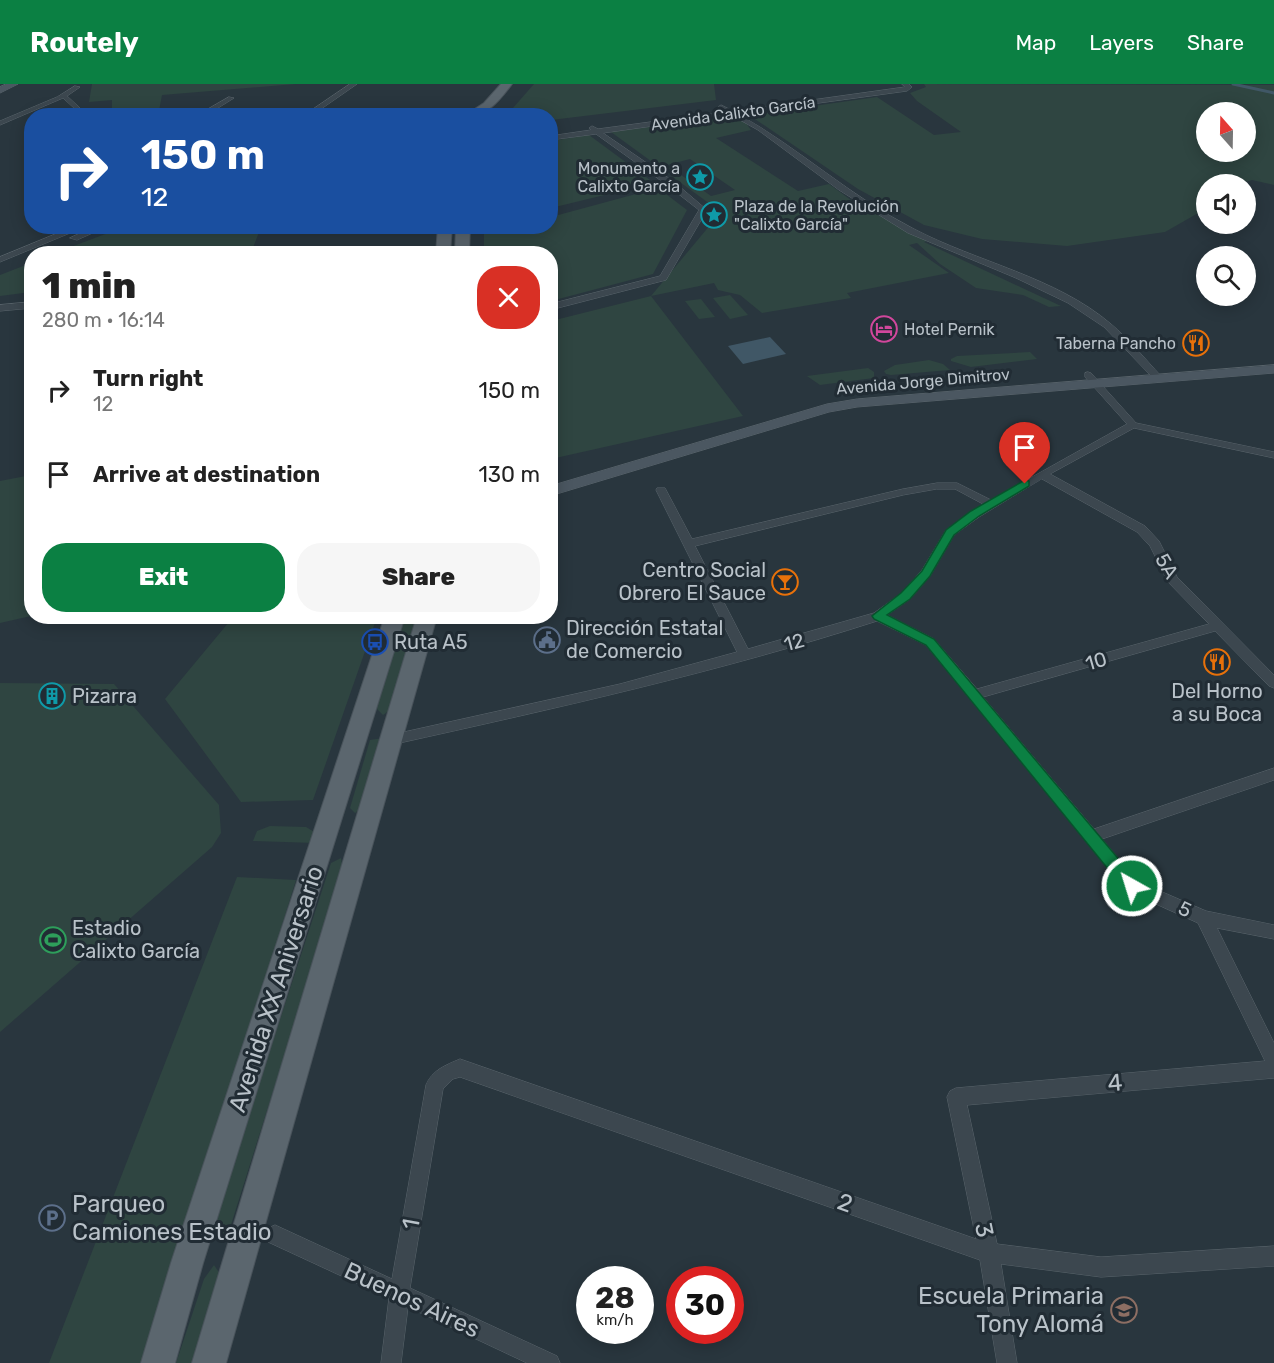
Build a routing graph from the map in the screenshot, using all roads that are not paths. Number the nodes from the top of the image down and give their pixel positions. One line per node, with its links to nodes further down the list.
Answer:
1 (13, 84): 8 (main road)
2 (64, 84): 9 (street)
3 (354, 84): 15 (street)
4 (507, 84): 16 (main road)
5 (520, 84): 17 (main road)
6 (892, 84): 11 (street, Avenida Calixto García)
7 (905, 84): 19 (street, Avenida Calixto García)
8 (0, 90)
9 (63, 95): 12 (street); 13 (street)
10 (231, 98): 14 (street)
11 (722, 107): 19 (street); 21 (street, Avenida Calixto García)
12 (34, 108)
13 (77, 108)
14 (213, 108)
15 (318, 108)
16 (483, 108)
17 (498, 108)
18 (24, 112): 20 (street)
19 (731, 113): 21 (street, Avenida Calixto García); 37 (street)
20 (0, 123)
21 (592, 128): 22 (street, Avenida Calixto García); 23 (street, Avenida Calixto García); 32 (street)
22 (558, 130)
23 (558, 136)
24 (63, 234): 26 (street)
25 (85, 234): 27 (street)
26 (34, 246)
27 (55, 246)
28 (24, 250): 30 (street)
29 (24, 258): 31 (street)
30 (0, 260)
31 (0, 268)
32 (558, 305)
33 (24, 306): 34 (street)
34 (0, 308)
35 (1274, 361): 37 (main road, Avenida Jorge Dimitrov)
36 (1274, 369): 37 (main road, Avenida Jorge Dimitrov)
37 (1154, 375): 38 (main road, Avenida Jorge Dimitrov)
38 (1092, 379): 39 (street); 42 (main road, Avenida Jorge Dimitrov); 43 (main road, Avenida Jorge Dimitrov)
39 (1133, 425): 40 (street); 41 (street, 12)
40 (1274, 455)
41 (1042, 474): 45 (street, 12); 50 (street, 5A)
42 (558, 476)
43 (558, 489)
44 (661, 490): 46 (street)
45 (991, 504): 46 (street); 47 (street, 12)
46 (688, 544): 51 (street)
47 (878, 616): 51 (street, 12); 53 (street, 5)
48 (392, 624): 67 (main road, Avenida XX Aniversario)
49 (426, 624): 54 (main road, Avenida XX Aniversario)
50 (1217, 626): 52 (street, 5A); 53 (street, 10)
51 (745, 655): 54 (street, 12)
52 (1274, 682)
53 (974, 695): 56 (street, 5)
54 (395, 739): 68 (main road, Avenida XX Aniversario)
55 (1274, 774): 56 (street)
56 (1090, 836): 57 (street, 5)
57 (1204, 918): 58 (street); 59 (street, 5)
58 (1274, 932)
59 (1274, 1061)
60 (1274, 1069): 62 (street, 4)
61 (435, 1086): 64 (street, 2); 66 (street, 1)
62 (956, 1098): 64 (street, 3)
63 (275, 1236): 66 (street, Buenos Aires)
64 (989, 1253): 65 (street, 2); 71 (street, 3)
65 (1274, 1256)
66 (399, 1295): 69 (street, 1); 70 (street, Buenos Aires)
67 (158, 1363)
68 (208, 1363)
69 (392, 1363)
70 (550, 1363)
71 (1007, 1363)

